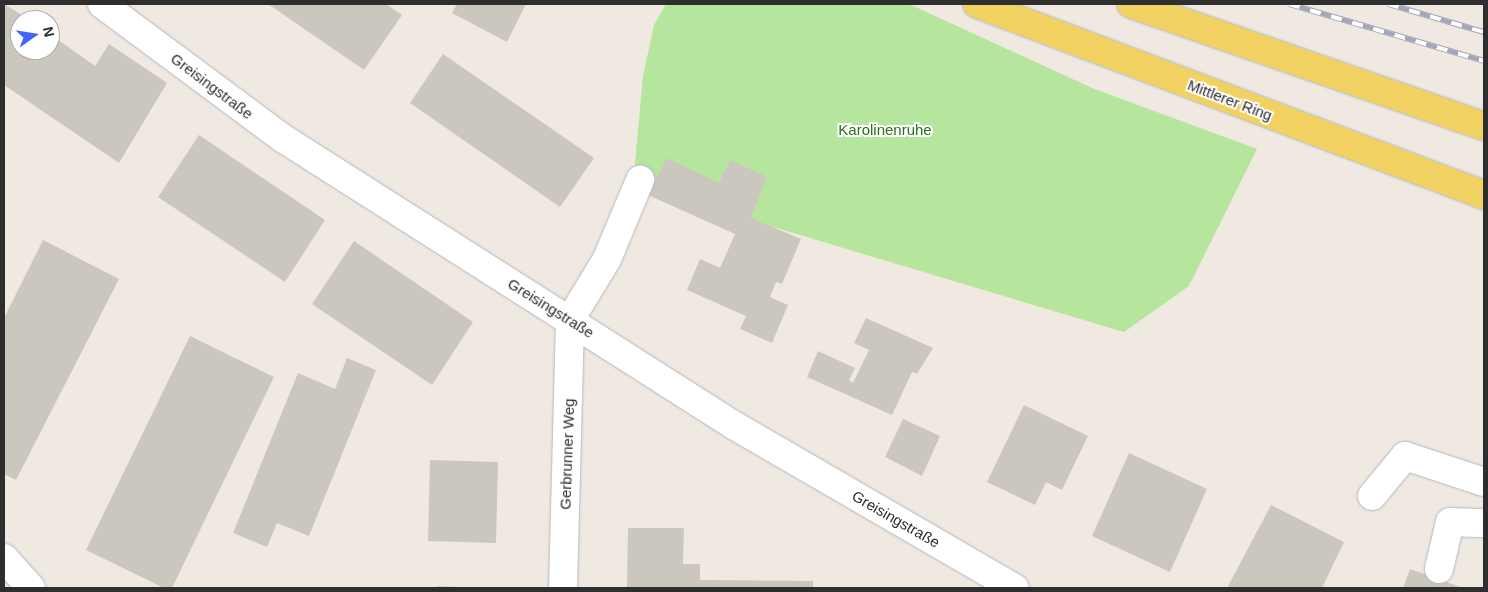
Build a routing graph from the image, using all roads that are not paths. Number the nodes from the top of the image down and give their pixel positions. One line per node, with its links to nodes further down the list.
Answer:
1 (102, 4): 7 (street, Greisingstraße)
2 (977, 4): 6 (main road, Mittlerer Ring)
3 (1131, 4): 4 (main road)
4 (1484, 126)
5 (640, 180): 7 (street)
6 (1484, 195)
7 (570, 320): 14 (street, Gerbrunner Weg); 15 (street, Greisingstraße)
8 (1484, 482): 9 (street)
9 (1372, 496)
10 (1484, 523): 12 (street)
11 (4, 558): 13 (street)
12 (1439, 569)
13 (30, 588)
14 (563, 588)
15 (1014, 588)

